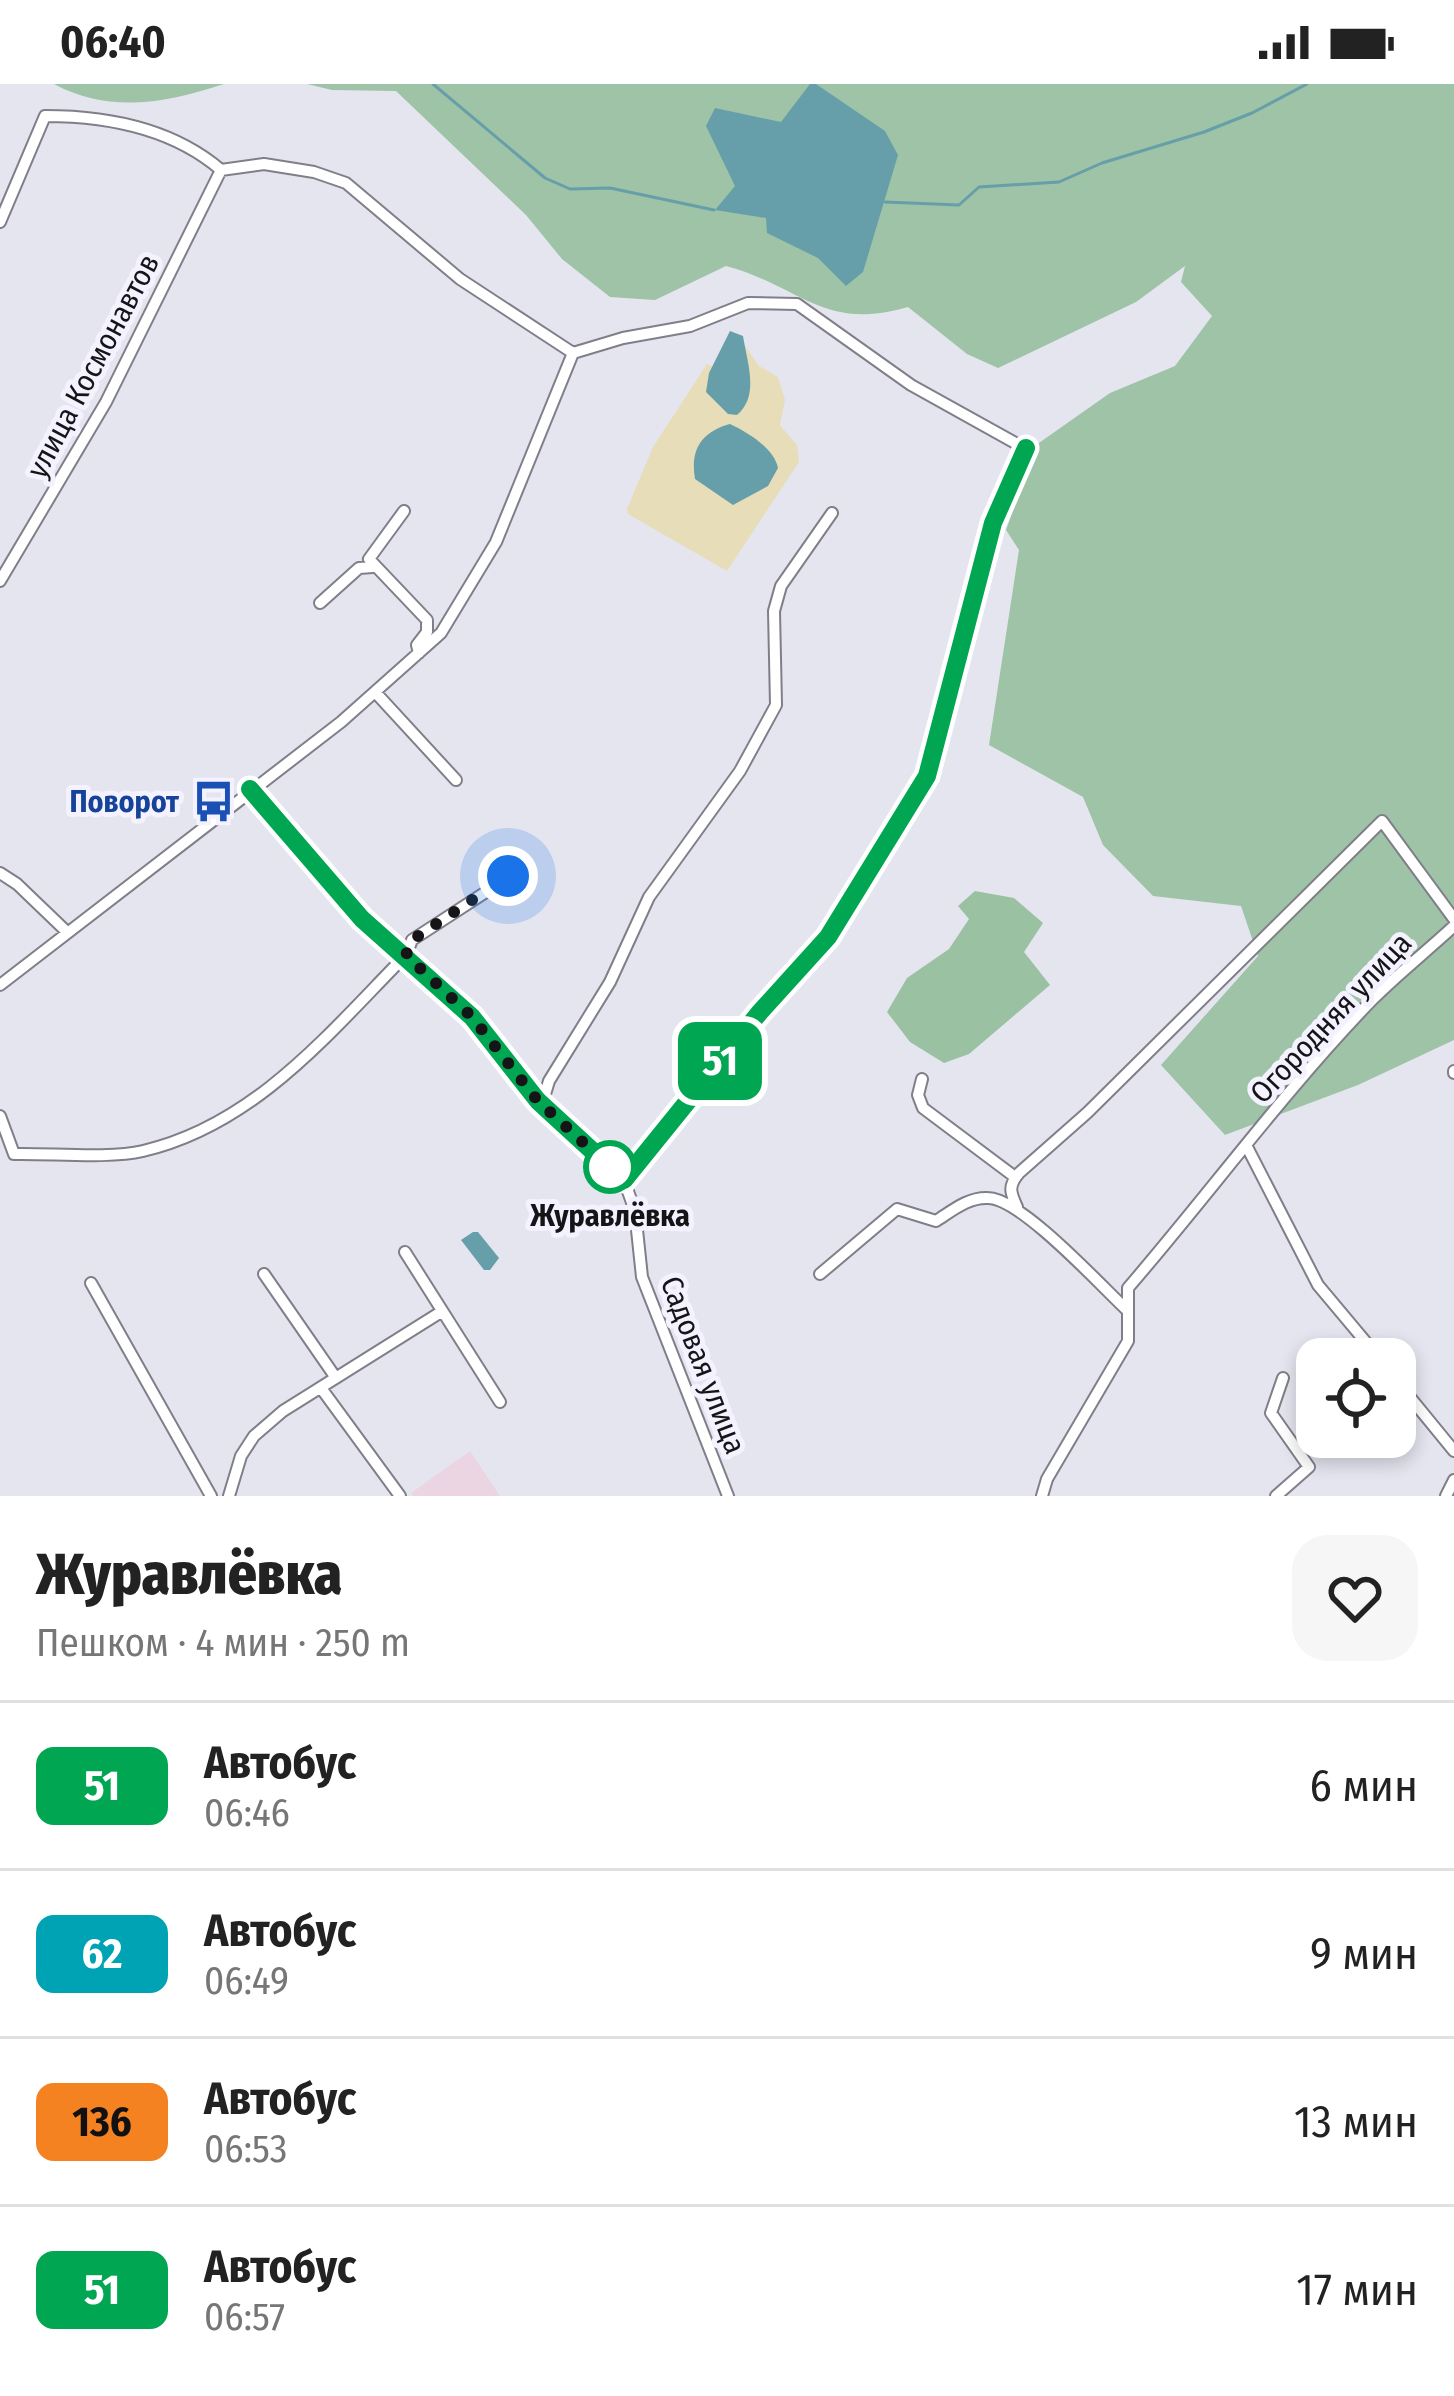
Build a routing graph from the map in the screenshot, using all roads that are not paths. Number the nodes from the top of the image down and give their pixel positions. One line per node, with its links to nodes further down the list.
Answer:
1 (221, 170): 2 (street); 3 (street); 7 (street, улица Космонавтов)
2 (0, 222)
3 (573, 353): 9 (street); 26 (street)
4 (404, 511): 6 (street)
5 (832, 513): 20 (street)
6 (373, 567): 8 (street); 9 (street)
7 (0, 581)
8 (320, 603)
9 (419, 652): 10 (street)
10 (375, 692): 11 (street); 12 (street)
11 (456, 780)
12 (250, 789): 16 (street); 17 (street)
13 (526, 866): 17 (street)
14 (0, 873): 16 (street)
15 (1454, 922): 22 (street, Огородняя улица); 25 (street)
16 (67, 932): 18 (street)
17 (406, 955): 20 (street); 23 (street)
18 (0, 985)
19 (922, 1079): 25 (street)
20 (542, 1104): 26 (street)
21 (0, 1115): 23 (street)
22 (1246, 1144): 32 (street, Огородняя улица); 34 (street)
23 (14, 1154): 24 (street)
24 (0, 1164)
25 (1015, 1177): 27 (street)
26 (624, 1180): 45 (street, Садовая улица)
27 (1017, 1207): 30 (street); 32 (street)
28 (405, 1252): 33 (street)
29 (264, 1274): 35 (street)
30 (820, 1274)
31 (91, 1283): 42 (street)
32 (1128, 1311): 46 (street)
33 (441, 1312): 35 (street); 38 (street)
34 (1362, 1338)
35 (336, 1378): 37 (street)
36 (1283, 1378): 47 (street)
37 (321, 1388): 43 (street); 44 (street)
38 (500, 1402)
39 (1416, 1405): 40 (street)
40 (1454, 1451)
41 (1454, 1480): 48 (street)
42 (211, 1496)
43 (229, 1496)
44 (400, 1496)
45 (728, 1496)
46 (1042, 1496)
47 (1276, 1496)
48 (1446, 1496)

